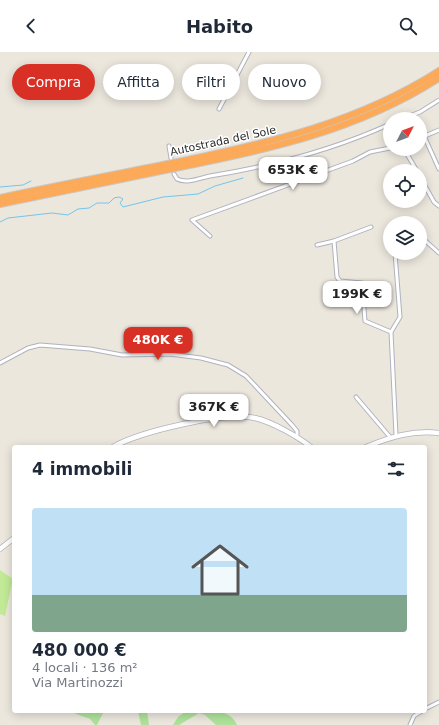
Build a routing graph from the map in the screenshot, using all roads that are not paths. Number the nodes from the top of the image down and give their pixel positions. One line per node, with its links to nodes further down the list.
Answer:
1 (249, 52): 5 (street)
2 (439, 71): 17 (highway, Autostrada del Sole)
3 (439, 78): 18 (highway, Autostrada del Sole)
4 (439, 100): 6 (street)
5 (219, 109)
6 (420, 112)
7 (383, 127): 15 (street)
8 (439, 130): 9 (street)
9 (427, 135)
10 (427, 143): 14 (street)
11 (169, 146): 13 (street)
12 (383, 149): 21 (street)
13 (171, 158)
14 (439, 169)
15 (174, 174)
16 (427, 190): 19 (street)
17 (0, 198)
18 (0, 204)
19 (439, 206)
20 (371, 228): 22 (street)
21 (210, 236)
22 (334, 242): 24 (street); 27 (street)
23 (427, 242): 25 (street)
24 (317, 245)
25 (439, 253)
26 (396, 260): 27 (street)
27 (391, 332): 31 (street)
28 (0, 363): 32 (street)
29 (356, 397): 33 (street)
30 (439, 433): 31 (main road)
31 (396, 435): 33 (main road)
32 (297, 437): 34 (main road); 35 (main road)
33 (390, 437): 36 (main road)
34 (117, 445)
35 (308, 445)
36 (371, 445)
37 (12, 540): 38 (main road)
38 (0, 549)
39 (439, 702): 40 (street)
40 (427, 708)
41 (419, 713): 42 (street)
42 (410, 725)

